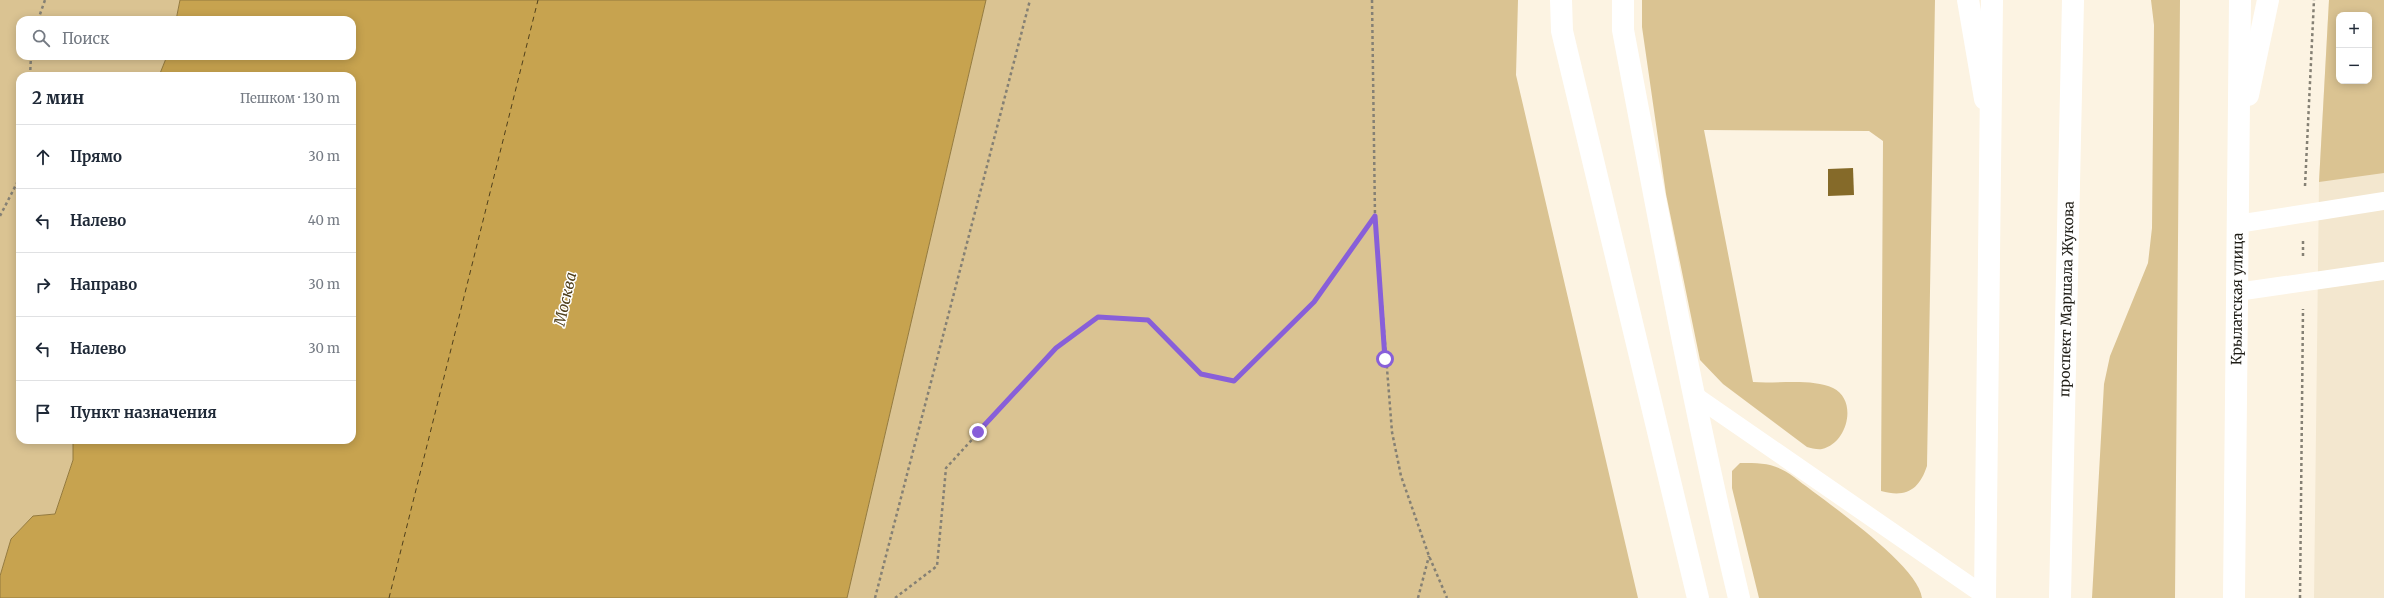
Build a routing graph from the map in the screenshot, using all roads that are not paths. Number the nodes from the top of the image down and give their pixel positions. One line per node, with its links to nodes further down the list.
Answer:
1 (1561, 0): 16 (main road)
2 (1623, 0): 14 (main road)
3 (1968, 0): 8 (main road)
4 (1992, 0): 8 (main road)
5 (2073, 0): 18 (main road, проспект Маршала Жукова)
6 (2240, 0): 9 (main road, Крылатская улица)
7 (2268, 0): 9 (main road)
8 (1992, 137): 15 (main road)
9 (2237, 147): 11 (main road, Крылатская улица)
10 (2384, 201): 11 (lane)
11 (2237, 224): 13 (main road, Крылатская улица)
12 (2384, 271): 13 (lane)
13 (2237, 292): 19 (main road, Крылатская улица)
14 (1694, 395): 15 (lane); 17 (main road)
15 (1985, 597)
16 (1698, 598)
17 (1739, 598)
18 (2060, 598)
19 (2234, 598)

